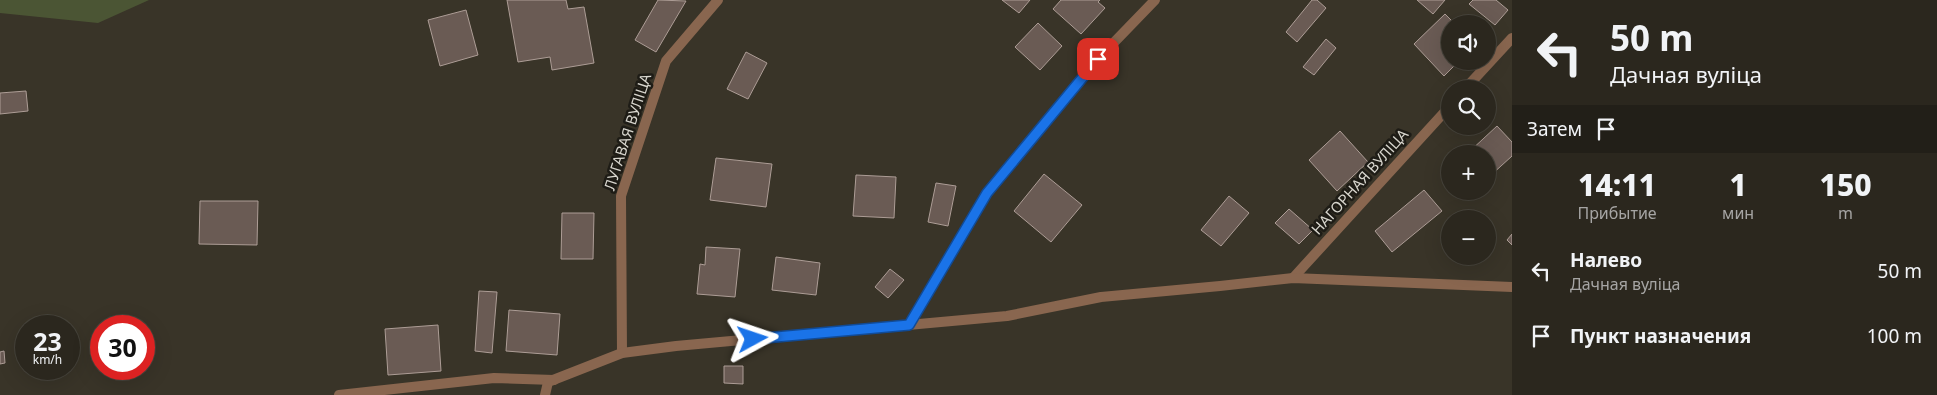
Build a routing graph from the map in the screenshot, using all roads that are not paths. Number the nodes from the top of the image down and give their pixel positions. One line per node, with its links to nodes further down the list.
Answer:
1 (718, 0): 9 (street, ЛУГАВАЯ ВУЛІЦА)
2 (1155, 0): 8 (street)
3 (1512, 38): 4 (street)
4 (1473, 80)
5 (1441, 116): 6 (street, НАГОРНАЯ ВУЛІЦА)
6 (1293, 278): 7 (street); 8 (street)
7 (1512, 287)
8 (909, 325): 9 (street)
9 (622, 353): 10 (street)
10 (554, 380): 11 (street); 12 (street)
11 (339, 395)
12 (545, 395)

